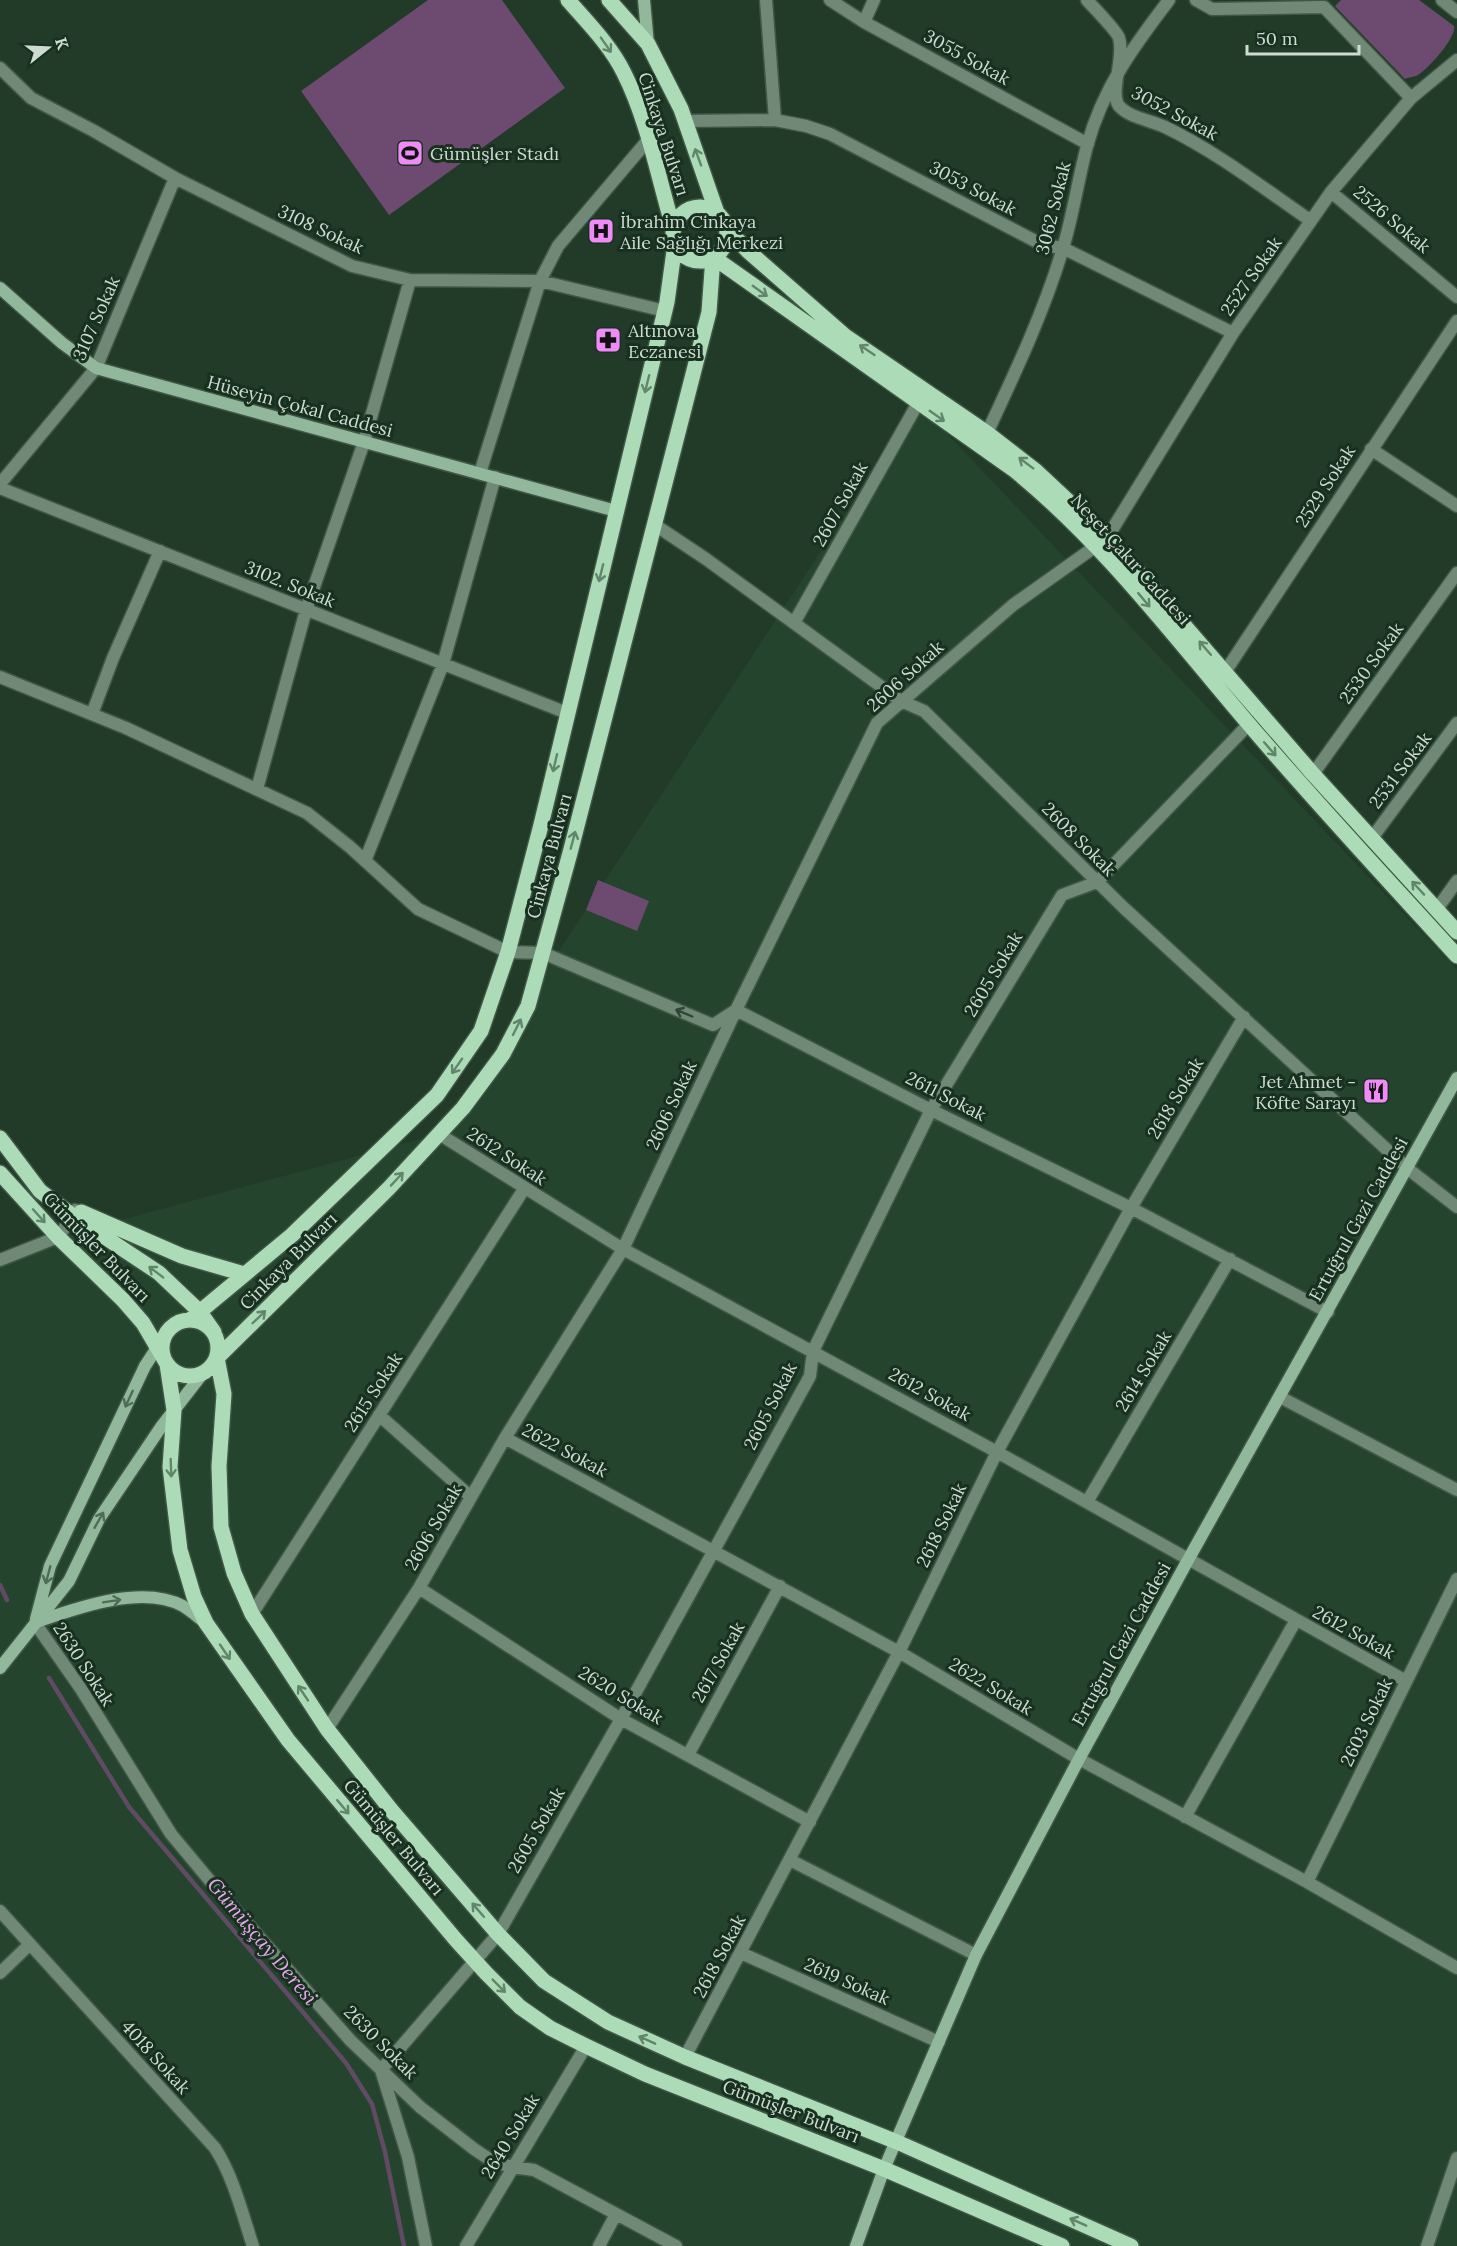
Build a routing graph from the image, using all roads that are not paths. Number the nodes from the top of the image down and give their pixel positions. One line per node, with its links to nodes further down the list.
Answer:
1 (568, 0): 20 (main road, Cinkaya Bulvarı, one-way to 20)
2 (609, 0): 13 (main road, Cinkaya Bulvarı)
3 (644, 0): 13 (street)
4 (766, 0): 18 (street)
5 (830, 0): 12 (street, 3055 Sokak)
6 (874, 0): 12 (street)
7 (1087, 0): 16 (street, 3052 Sokak)
8 (1169, 0): 16 (street, 3062 Sokak)
9 (1196, 0): 17 (street)
10 (1442, 0): 11 (street)
11 (1457, 12)
12 (864, 22): 21 (street, 3055 Sokak)
13 (648, 44): 19 (main road, Cinkaya Bulvarı)
14 (1457, 60): 17 (street, 2527 Sokak)
15 (0, 68): 22 (street, 3108 Sokak)
16 (1120, 68): 21 (street, 3062 Sokak); 25 (street, 3052 Sokak)
17 (1411, 98): 23 (street, 2527 Sokak)
18 (775, 120): 19 (street, 3053 Sokak); 29 (street, 3053 Sokak)
19 (685, 121): 24 (main road, Cinkaya Bulvarı, one-way to 19)
20 (648, 140): 26 (main road, Cinkaya Bulvarı); 32 (street)
21 (1088, 144): 29 (street, 3062 Sokak)
22 (175, 178): 31 (street, 3108 Sokak); 38 (street, 3107 Sokak)
23 (1331, 192): 25 (street, 2527 Sokak); 34 (street, 2526 Sokak)
24 (717, 213): 26 (main road); 27 (main road)
25 (1311, 221): 37 (street, 2527 Sokak)
26 (673, 227): 28 (main road)
27 (726, 228): 30 (main road); 40 (main road, Neşet Çakır Caddesi, one-way to 27)
28 (675, 244): 30 (main road); 35 (main road, Cinkaya Bulvarı)
29 (1063, 248): 37 (street, 3053 Sokak); 40 (street, 3062 Sokak)
30 (713, 257): 39 (main road, Neşet Çakır Caddesi, one-way to 39); 48 (main road, Cinkaya Bulvarı)
31 (410, 280): 32 (street, 3108 Sokak); 41 (street)
32 (540, 281): 35 (street, 3108 Sokak); 43 (street)
33 (0, 288): 38 (street, Hüseyin Çokal Caddesi)
34 (1457, 297)
35 (665, 311): 47 (main road, Cinkaya Bulvarı, one-way to 47)
36 (1457, 321): 42 (street, 2529 Sokak)
37 (1233, 333): 49 (street, 2527 Sokak)
38 (96, 368): 41 (street, Hüseyin Çokal Caddesi); 45 (street, 3107 Sokak)
39 (918, 403): 49 (main road, Neşet Çakır Caddesi, one-way to 49); 53 (street, 2607 Sokak)
40 (987, 433): 49 (main road, Neşet Çakır Caddesi, one-way to 40)
41 (364, 442): 43 (street, Hüseyin Çokal Caddesi); 52 (street)
42 (1371, 449): 46 (street); 55 (street, 2529 Sokak)
43 (480, 473): 44 (street, Hüseyin Çokal Caddesi)
44 (495, 477): 47 (street, Hüseyin Çokal Caddesi); 54 (street)
45 (0, 486): 50 (street, 3102. Sokak)
46 (1457, 506)
47 (616, 511): 58 (main road, Cinkaya Bulvarı, one-way to 58)
48 (655, 525): 53 (street, 2608 Sokak); 71 (main road, Cinkaya Bulvarı, one-way to 48)
49 (1101, 542): 55 (main road, Neşet Çakır Caddesi, one-way to 49); 57 (street, 2606 Sokak); 61 (main road, Neşet Çakır Caddesi, one-way to 61)
50 (160, 551): 52 (street, 3102. Sokak); 59 (street)
51 (1457, 573): 62 (street, 2530 Sokak)
52 (306, 610): 54 (street, 3102. Sokak); 63 (street)
53 (794, 623): 57 (street, 2608 Sokak)
54 (443, 664): 58 (street, 3102. Sokak); 65 (street)
55 (1225, 672): 62 (main road, Neşet Çakır Caddesi)
56 (0, 677): 59 (street)
57 (901, 701): 67 (street, 2608 Sokak); 73 (street, 2606 Sokak)
58 (567, 713): 70 (main road, Cinkaya Bulvarı, one-way to 70)
59 (92, 714): 63 (street)
60 (1457, 723): 64 (street, 2531 Sokak)
61 (1249, 724): 67 (street, 2605 Sokak); 72 (main road, Neşet Çakır Caddesi, one-way to 72)
62 (1313, 774): 64 (main road, Neşet Çakır Caddesi)
63 (256, 789): 65 (street)
64 (1372, 838): 68 (main road, Neşet Çakır Caddesi, one-way to 64)
65 (365, 861): 70 (street)
66 (1457, 881): 68 (street)
67 (1097, 882): 74 (street, 2608 Sokak); 76 (street, 2605 Sokak)
68 (1437, 909): 69 (main road, Neşet Çakır Caddesi)
69 (1457, 932)
70 (508, 952): 71 (street); 89 (main road, Cinkaya Bulvarı, one-way to 89)
71 (543, 953): 73 (street, one-way to 71); 77 (main road, Cinkaya Bulvarı, one-way to 71)
72 (1457, 956)
73 (736, 1010): 76 (street, 2611 Sokak); 86 (street, 2606 Sokak)
74 (1244, 1017): 79 (street, 2608 Sokak); 83 (street, 2618 Sokak)
75 (1457, 1078): 79 (street, Ertuğrul Gazi Caddesi)
76 (931, 1110): 83 (street, 2611 Sokak); 93 (street, 2605 Sokak)
77 (439, 1134): 81 (street, 2612 Sokak); 94 (main road, Cinkaya Bulvarı, one-way to 77)
78 (0, 1138): 84 (main road, Gümüşler Bulvarı)
79 (1407, 1168): 82 (street, 2608 Sokak); 90 (street, Ertuğrul Gazi Caddesi)
80 (0, 1173): 85 (main road, Gümüşler Bulvarı, one-way to 85)
81 (524, 1189): 86 (street, 2612 Sokak); 99 (street, 2615 Sokak)
82 (1457, 1207)
83 (1131, 1208): 87 (street, 2611 Sokak); 101 (street, 2618 Sokak)
84 (74, 1213): 85 (street); 89 (main road); 91 (main road, Gümüşler Bulvarı, one-way to 84)
85 (58, 1237): 88 (street); 92 (main road, Gümüşler Bulvarı)
86 (623, 1249): 93 (street, 2612 Sokak); 100 (street, 2606 Sokak)
87 (1230, 1259): 90 (street, 2611 Sokak); 104 (street, 2614 Sokak)
88 (0, 1260)
89 (244, 1274): 91 (main road, Cinkaya Bulvarı)
90 (1328, 1312): 97 (street, Ertuğrul Gazi Caddesi)
91 (195, 1315): 92 (main road); 94 (main road, Gümüşler Bulvarı)
92 (160, 1342): 95 (main road, Gümüşler Bulvarı); 112 (street, one-way to 112)
93 (813, 1351): 101 (street, 2612 Sokak); 105 (street, 2605 Sokak)
94 (217, 1358): 96 (main road); 110 (main road, Gümüşler Bulvarı)
95 (167, 1364): 96 (main road); 98 (main road, Gümüşler Bulvarı)
96 (203, 1373): 98 (street)
97 (1280, 1398): 102 (street); 106 (street, Ertuğrul Gazi Caddesi)
98 (174, 1410): 112 (street, one-way to 98); 113 (main road, Gümüşler Bulvarı, one-way to 113)
99 (379, 1415): 103 (street); 110 (street, 2615 Sokak)
100 (505, 1438): 103 (street, 2606 Sokak); 105 (street, 2622 Sokak)
101 (997, 1452): 104 (street, 2612 Sokak); 114 (street, 2618 Sokak)
102 (1457, 1490)
103 (471, 1497): 109 (street, 2606 Sokak)
104 (1087, 1502): 106 (street, 2612 Sokak)
105 (714, 1550): 108 (street, 2622 Sokak); 117 (street, 2605 Sokak)
106 (1188, 1560): 111 (street, 2612 Sokak); 120 (street, Ertuğrul Gazi Caddesi)
107 (1457, 1579): 116 (street, 2603 Sokak)
108 (780, 1586): 114 (street, 2622 Sokak); 119 (street, 2617 Sokak)
109 (419, 1588): 117 (street, 2620 Sokak); 118 (street, 2606 Sokak)
110 (252, 1614): 118 (main road, Gümüşler Bulvarı, one-way to 110)
111 (1296, 1620): 116 (street, 2612 Sokak); 121 (street)
112 (35, 1623): 113 (street, one-way to 113); 115 (street); 136 (street, 2630 Sokak)
113 (206, 1623): 130 (main road, Gümüşler Bulvarı, one-way to 130)
114 (899, 1652): 120 (street, 2622 Sokak); 122 (street, 2618 Sokak)
115 (0, 1668)
116 (1406, 1681): 124 (street, 2603 Sokak)
117 (621, 1719): 119 (street, 2620 Sokak); 126 (street, 2605 Sokak)
118 (327, 1729): 126 (main road, Gümüşler Bulvarı, one-way to 118)
119 (688, 1755): 122 (street, 2620 Sokak)
120 (1079, 1759): 121 (street, 2622 Sokak); 129 (street, Ertuğrul Gazi Caddesi)
121 (1185, 1817): 124 (street, 2622 Sokak)
122 (810, 1822): 123 (street, 2618 Sokak)
123 (790, 1860): 128 (street, 2618 Sokak); 129 (street)
124 (1307, 1882): 131 (street, 2622 Sokak)
125 (0, 1911): 127 (street, 4018 Sokak)
126 (498, 1934): 130 (street, 2605 Sokak); 135 (main road, Gümüşler Bulvarı, one-way to 126)
127 (29, 1945): 132 (street); 142 (street, 4018 Sokak)
128 (741, 1953): 133 (street, 2619 Sokak); 135 (street, 2618 Sokak)
129 (976, 1955): 133 (street, Ertuğrul Gazi Caddesi)
130 (475, 1962): 134 (main road, Gümüşler Bulvarı, one-way to 134); 136 (street, 2605 Sokak)
131 (1457, 1968)
132 (0, 1973)
133 (939, 2042): 137 (street, Ertuğrul Gazi Caddesi)
134 (586, 2046): 139 (street, 2640 Sokak); 140 (main road, Gümüşler Bulvarı)
135 (685, 2057): 137 (main road, Gümüşler Bulvarı)
136 (381, 2070): 139 (street, 2630 Sokak); 143 (street)
137 (897, 2142): 140 (street, Ertuğrul Gazi Caddesi); 149 (main road, Gümüşler Bulvarı, one-way to 137)
138 (1457, 2158): 150 (street)
139 (512, 2167): 141 (street, 2630 Sokak); 144 (street, 2640 Sokak)
140 (885, 2169): 147 (street, Ertuğrul Gazi Caddesi); 148 (main road, Gümüşler Bulvarı)
141 (616, 2214): 145 (street); 146 (street, 2630 Sokak)
142 (253, 2246)
143 (426, 2246)
144 (466, 2246)
145 (599, 2246)
146 (676, 2246)
147 (856, 2246)
148 (1062, 2246)
149 (1131, 2246)
150 (1427, 2246)

